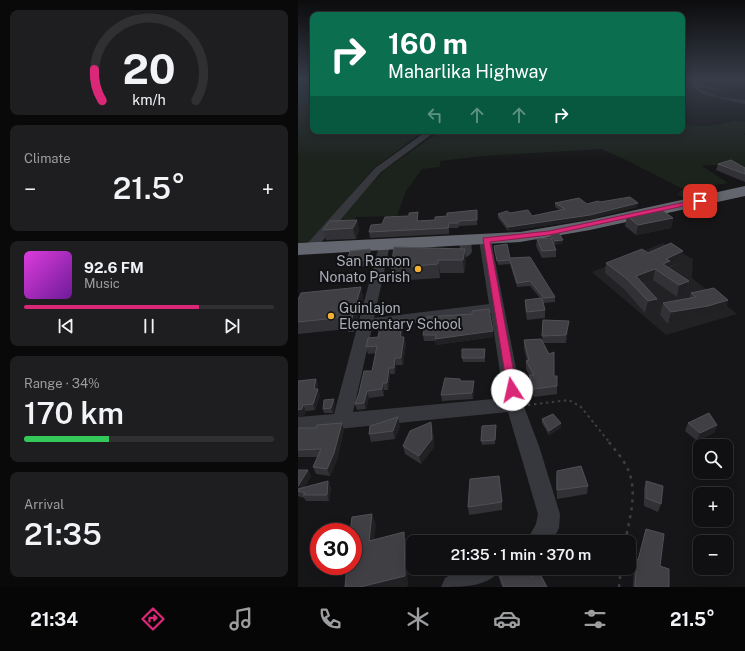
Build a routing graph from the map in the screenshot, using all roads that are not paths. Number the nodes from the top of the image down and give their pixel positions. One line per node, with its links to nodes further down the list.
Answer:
1 (428, 134): 6 (street)
2 (745, 191): 3 (highway)
3 (485, 240): 4 (highway); 8 (street)
4 (465, 241): 5 (highway); 7 (street)
5 (384, 245): 6 (highway); 9 (street)
6 (303, 249)
7 (438, 257)
8 (496, 308): 9 (street); 10 (street)
9 (366, 324): 11 (street)
10 (514, 404): 11 (street); 13 (street)
11 (342, 421): 12 (street)
12 (298, 425)
13 (542, 535)
14 (476, 575): 15 (street)
15 (454, 587)

